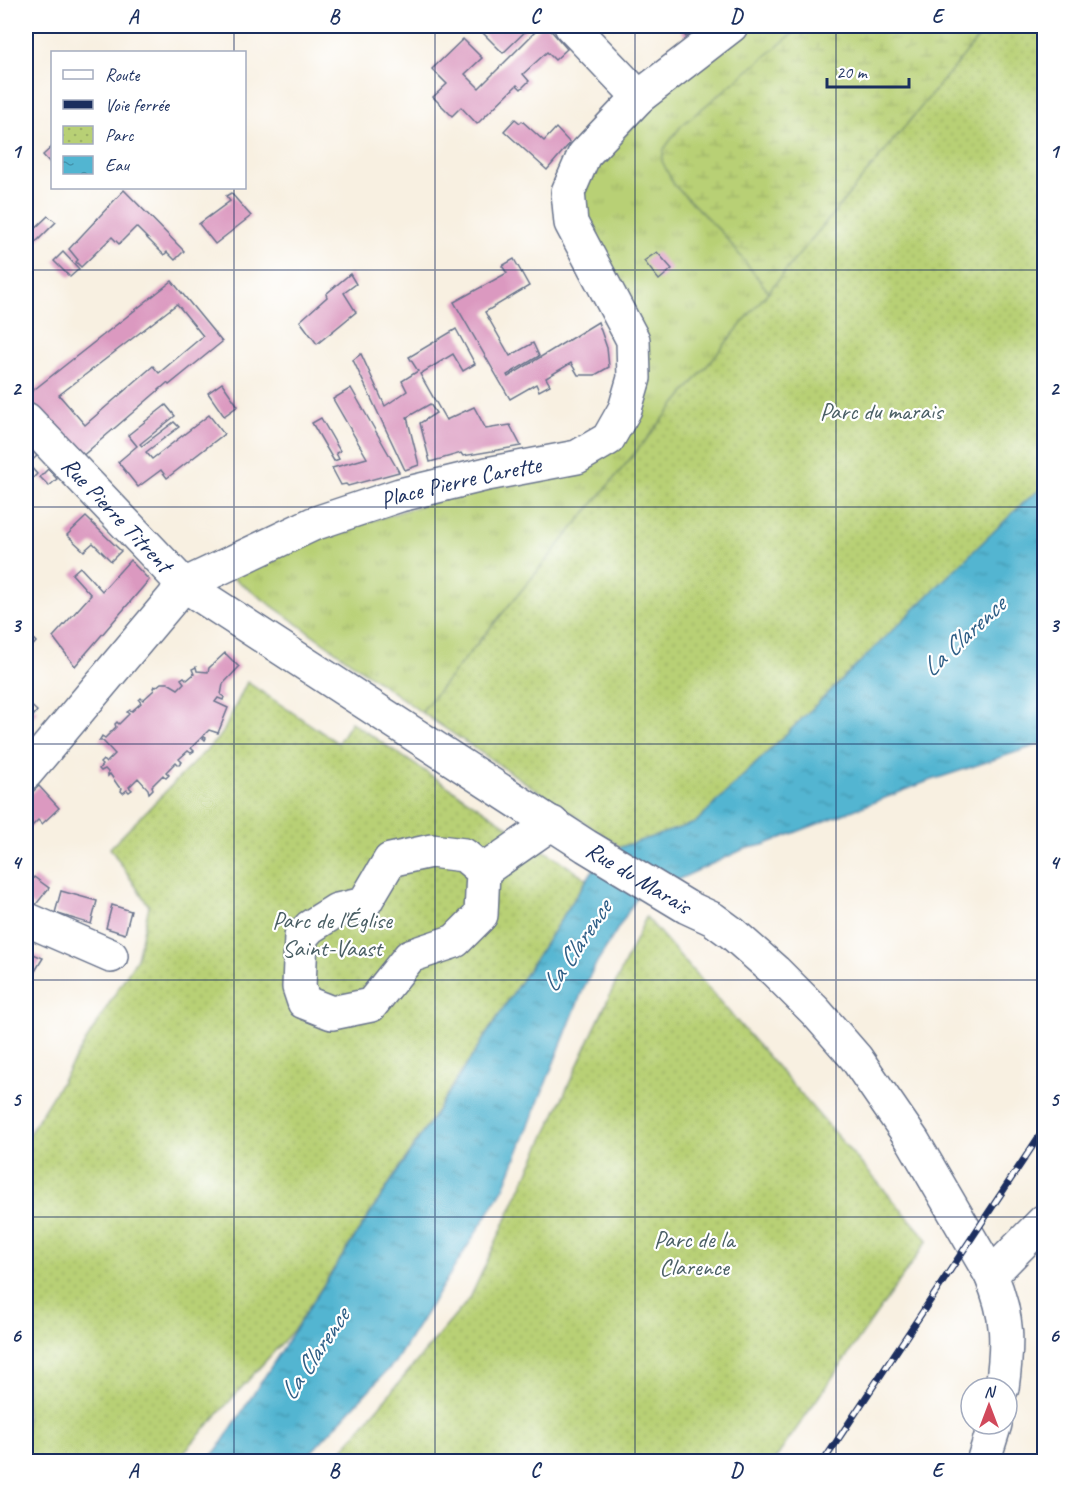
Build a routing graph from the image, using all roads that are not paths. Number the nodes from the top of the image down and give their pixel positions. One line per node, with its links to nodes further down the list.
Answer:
1 (571, 26): 3 (street)
2 (731, 26): 3 (street, Place Pierre Carette)
3 (639, 98): 5 (street, Place Pierre Carette)
4 (26, 419): 5 (street, Rue Pierre Titrent)
5 (184, 585): 6 (street, Place Pierre Carette); 7 (street, Rue du Marais)
6 (26, 773)
7 (552, 823): 8 (street); 12 (street, Rue du Marais)
8 (483, 871): 8 (street)
9 (26, 919): 10 (street)
10 (111, 956)
11 (1044, 1221): 12 (street)
12 (991, 1275): 13 (street, Rue du Marais)
13 (1003, 1376)
14 (991, 1436): 15 (street)
15 (983, 1461)

